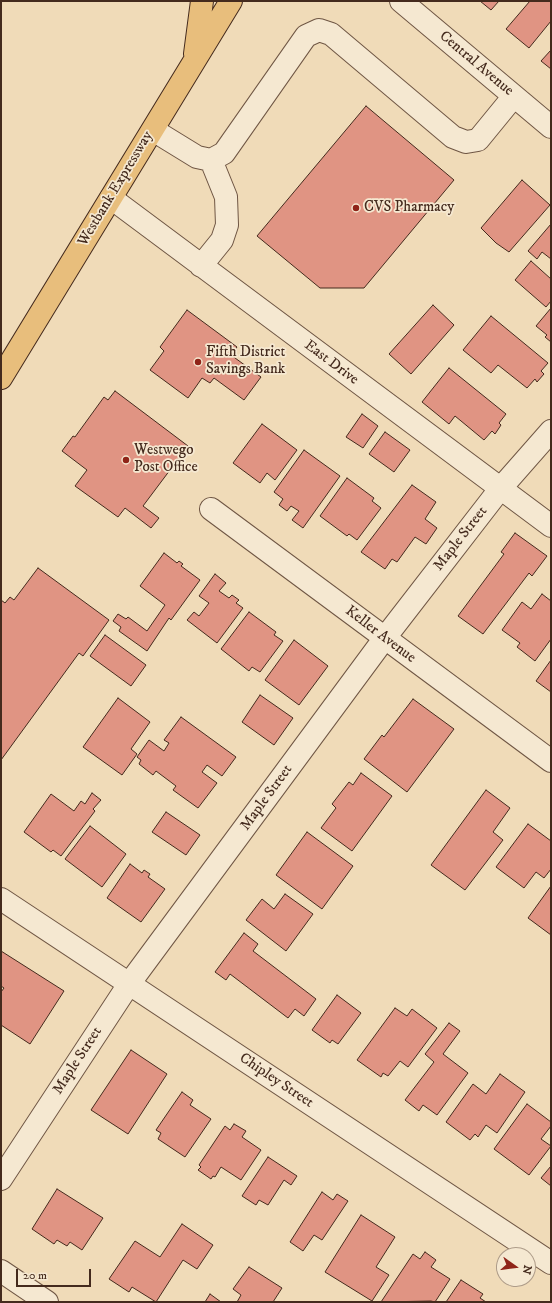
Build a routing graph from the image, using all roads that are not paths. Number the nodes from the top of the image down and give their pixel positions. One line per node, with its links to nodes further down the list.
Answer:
1 (202, 1): 4 (highway)
2 (231, 1): 4 (highway, Westbank Expressway)
3 (401, 1): 5 (street, Central Avenue)
4 (194, 62): 7 (highway, Westbank Expressway)
5 (514, 96): 6 (street, Central Avenue); 8 (street)
6 (551, 127)
7 (153, 130): 8 (street); 9 (highway, Westbank Expressway)
8 (211, 160): 10 (street)
9 (111, 198): 10 (street, East Drive); 11 (highway, Westbank Expressway)
10 (201, 266): 13 (street, East Drive)
11 (1, 378)
12 (551, 430): 13 (street, Maple Street)
13 (500, 489): 15 (street, East Drive); 16 (street, Maple Street)
14 (211, 509): 16 (street, Keller Avenue)
15 (551, 526)
16 (384, 639): 17 (street, Keller Avenue); 19 (street, Maple Street)
17 (551, 761)
18 (1, 899): 19 (street, Chipley Street)
19 (130, 984): 20 (street, Maple Street); 21 (street, Chipley Street)
20 (1, 1179)
21 (551, 1263)
22 (1, 1271): 23 (street)
23 (47, 1302)

